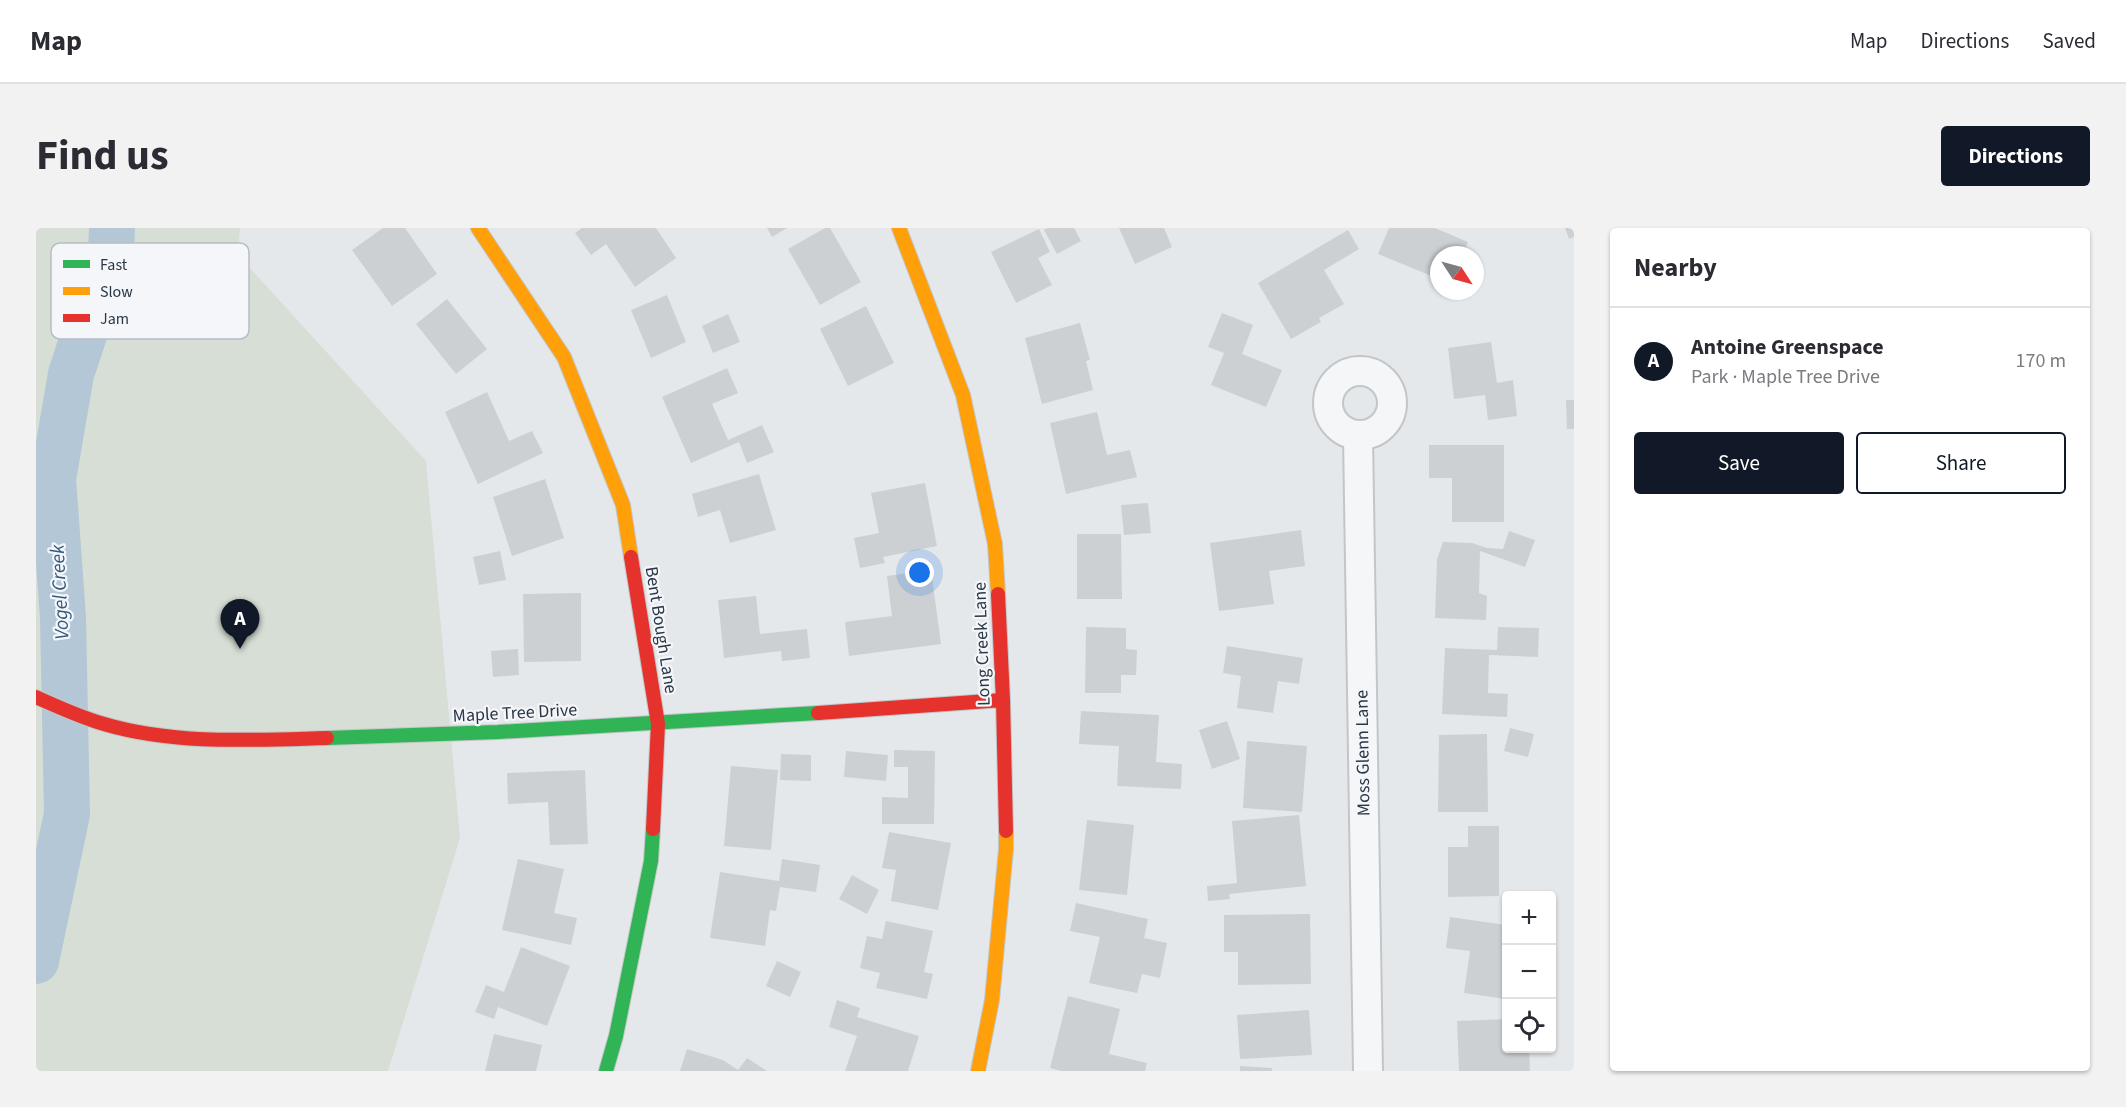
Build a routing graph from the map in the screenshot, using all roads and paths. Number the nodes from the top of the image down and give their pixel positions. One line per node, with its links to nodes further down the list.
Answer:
1 (478, 228): 6 (street, Bent Bough Lane)
2 (907, 230): 5 (street, Long Creek Lane)
3 (1358, 436): 9 (street, Moss Glenn Lane)
4 (36, 697): 6 (street, Maple Tree Drive)
5 (1003, 700): 6 (street, Maple Tree Drive); 8 (street, Long Creek Lane)
6 (658, 724): 7 (street, Bent Bough Lane)
7 (606, 1071)
8 (978, 1071)
9 (1368, 1071)

